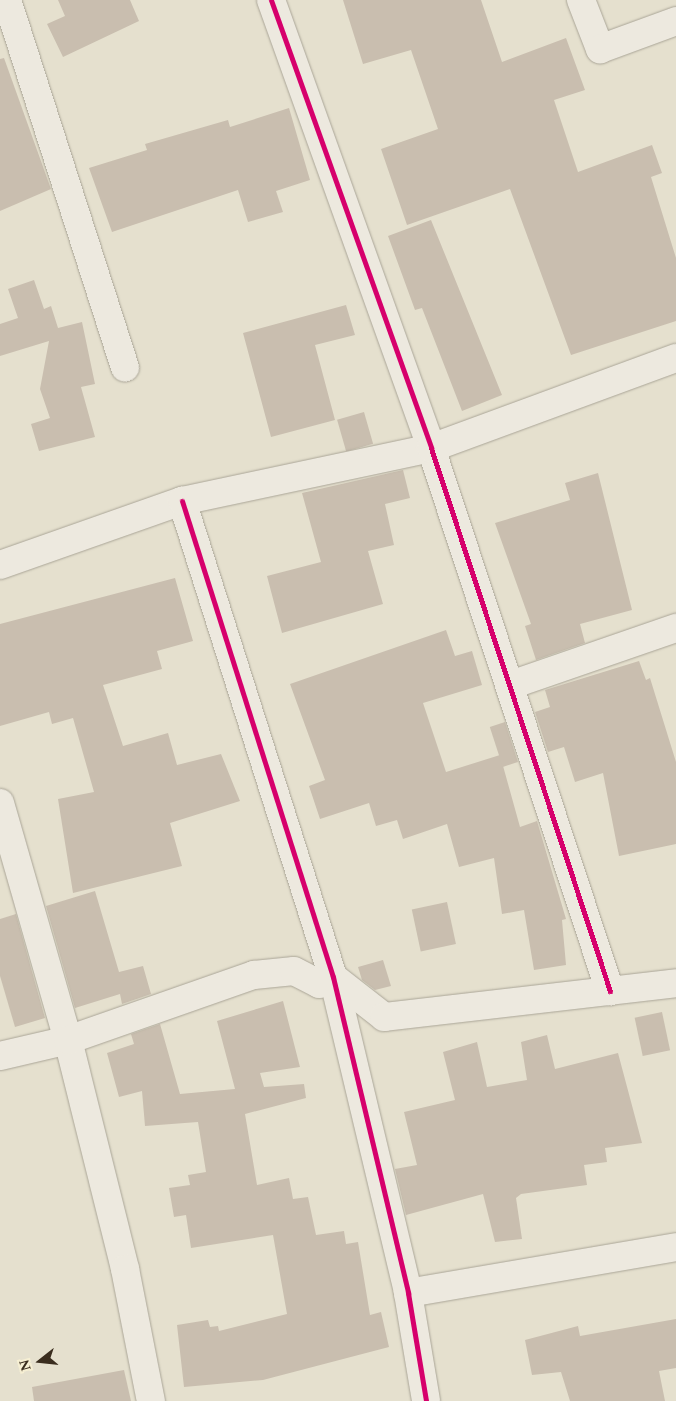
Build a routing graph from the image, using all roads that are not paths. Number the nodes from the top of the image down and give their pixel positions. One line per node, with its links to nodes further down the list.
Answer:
1 (6, 0): 6 (street)
2 (271, 0): 7 (street)
3 (581, 0): 4 (street)
4 (676, 21)
5 (676, 358): 7 (street)
6 (124, 368)
7 (431, 448): 8 (street); 11 (street)
8 (182, 501): 9 (street); 14 (street)
9 (0, 565)
10 (676, 628): 11 (street)
11 (511, 685): 16 (street)
12 (0, 803): 18 (street)
13 (676, 970): 17 (street)
14 (333, 977): 16 (street); 17 (street); 18 (street)
15 (676, 983): 16 (street)
16 (610, 991)
17 (340, 1008): 21 (street)
18 (68, 1040): 19 (street); 22 (street)
19 (0, 1056)
20 (676, 1247): 21 (street)
21 (408, 1293): 23 (street)
22 (151, 1401)
23 (426, 1401)

